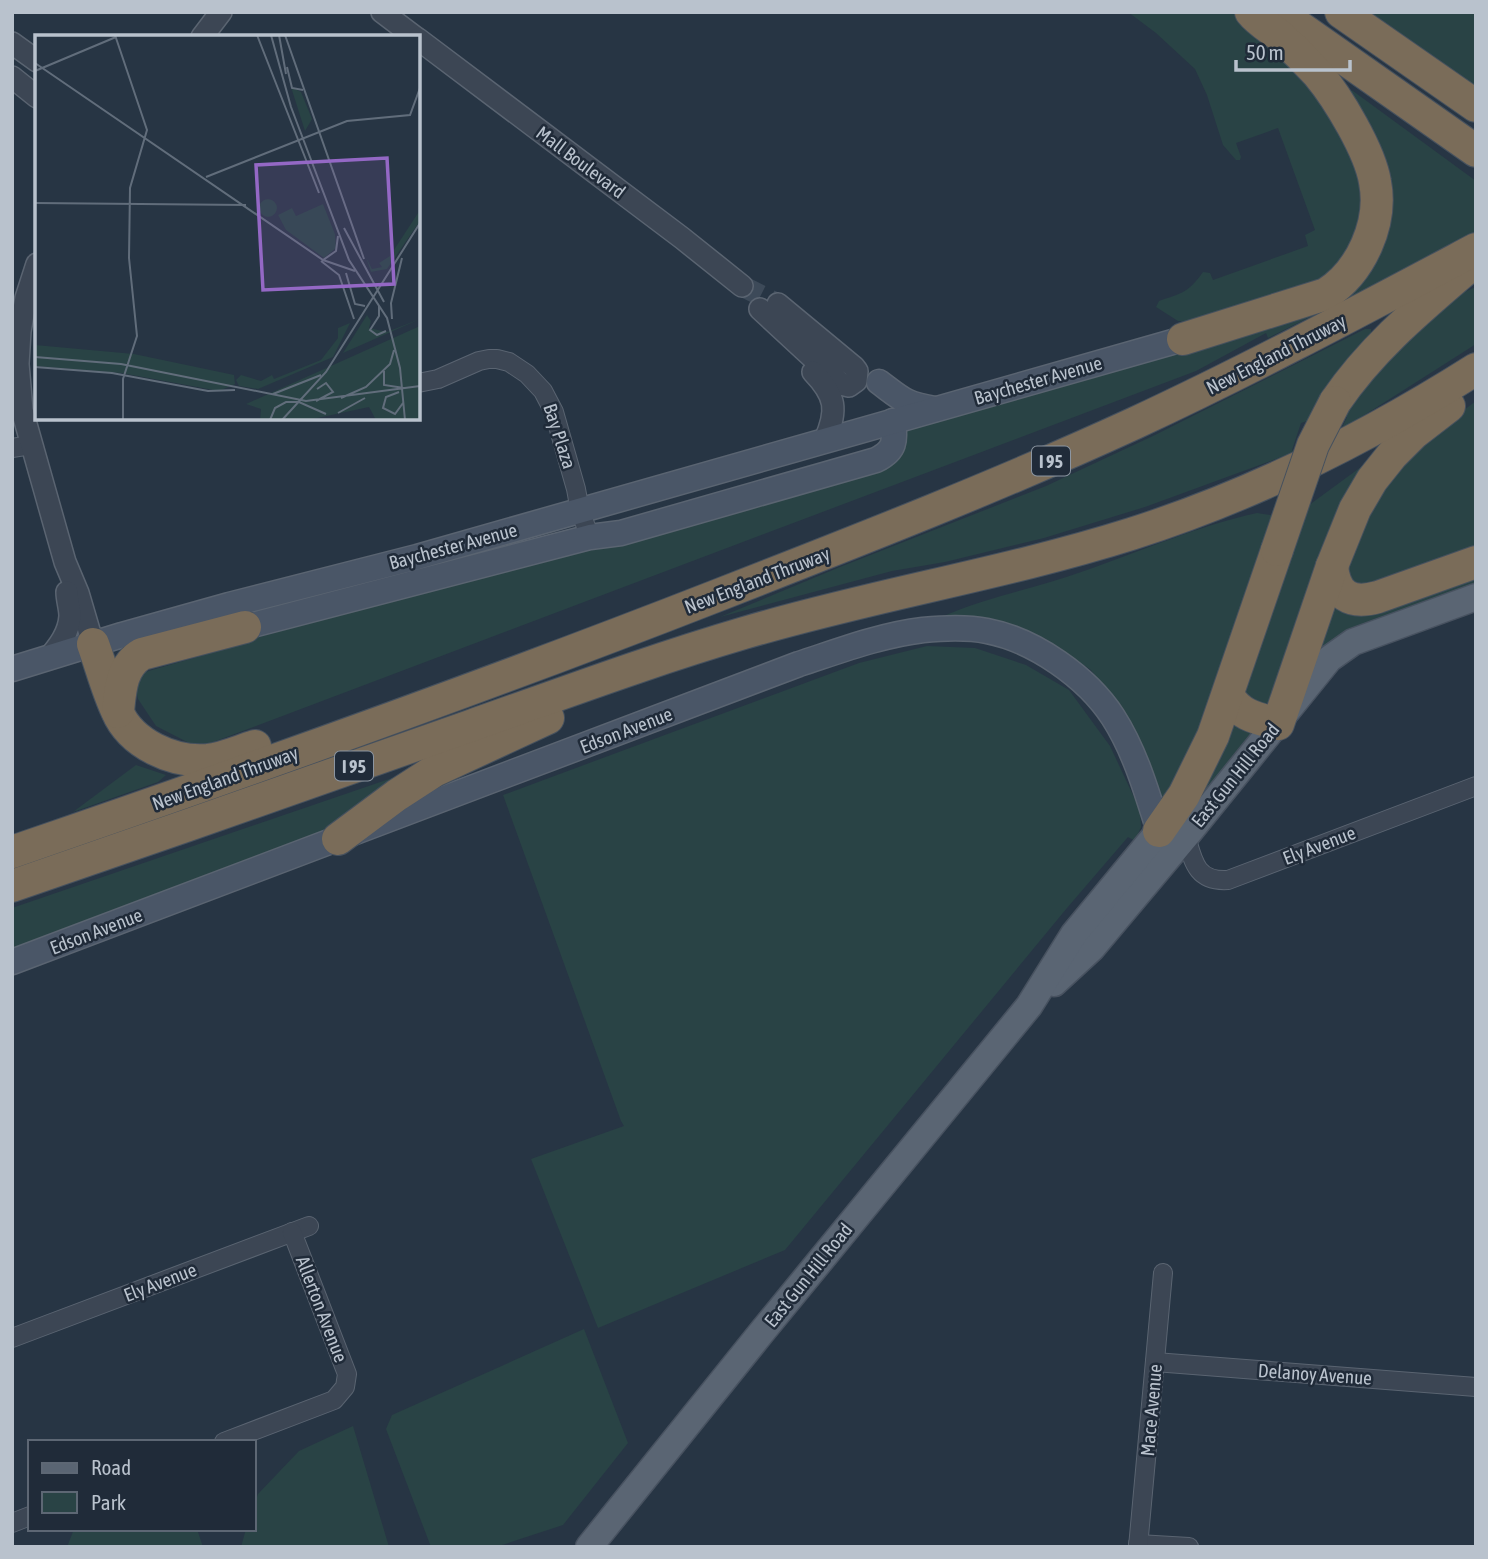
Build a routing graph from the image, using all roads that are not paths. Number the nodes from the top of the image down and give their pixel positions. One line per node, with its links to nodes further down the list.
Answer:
1 (221, 12): 6 (street)
2 (382, 12): 7 (street, Mall Boulevard)
3 (1251, 12): 19 (highway)
4 (1278, 12): 14 (highway)
5 (1341, 12): 13 (highway)
6 (204, 35)
7 (413, 35)
8 (420, 40): 18 (street, Mall Boulevard)
9 (12, 43): 10 (street)
10 (35, 60)
11 (12, 77): 12 (street)
12 (35, 95)
13 (1476, 106)
14 (1476, 151)
15 (1476, 249): 42 (highway, New England Thruway / I 95)
16 (1476, 261): 39 (highway, bridge)
17 (35, 269): 27 (street)
18 (742, 285)
19 (1183, 339): 24 (main road, Baychester Avenue)
20 (1476, 369): 36 (highway, New England Thruway / I 95)
21 (879, 382): 24 (main road); 25 (street); 26 (street)
22 (1476, 382): 32 (highway)
23 (420, 383): 28 (street, Bay Plaza)
24 (936, 409): 25 (main road, Baychester Avenue)
25 (893, 421): 26 (main road, Baychester Avenue); 29 (main road, Baychester Avenue)
26 (825, 440): 28 (main road, Baychester Avenue)
27 (22, 447): 30 (street)
28 (580, 511): 29 (street, Bay Plaza); 35 (main road, Baychester Avenue)
29 (590, 537): 34 (main road, Baychester Avenue)
30 (65, 562): 35 (street); 37 (street)
31 (1476, 562): 32 (highway)
32 (1332, 566): 41 (highway)
33 (1476, 597): 41 (main road, East Gun Hill Road)
34 (245, 627): 40 (highway)
35 (93, 644): 37 (main road, Baychester Avenue); 40 (highway)
36 (697, 647): 45 (highway); 47 (highway, New England Thruway / I 95)
37 (48, 659): 38 (main road, Baychester Avenue)
38 (12, 669)
39 (1228, 696): 41 (highway); 44 (highway)
40 (117, 714): 42 (highway)
41 (1278, 724): 44 (main road, East Gun Hill Road)
42 (373, 725): 46 (highway, New England Thruway / I 95)
43 (1476, 786): 44 (street, Ely Avenue)
44 (1172, 833): 45 (main road, Edson Avenue); 56 (main road, East Gun Hill Road)
45 (338, 839): 48 (main road, Edson Avenue)
46 (12, 852)
47 (12, 886)
48 (12, 962)
49 (300, 1229): 51 (street, Ely Avenue); 54 (street, Allerton Avenue)
50 (1163, 1273): 52 (street, Mace Avenue)
51 (12, 1338)
52 (1155, 1362): 53 (street, Delanoy Avenue); 55 (street, Mace Avenue)
53 (1476, 1387)
54 (229, 1440)
55 (1138, 1545): 57 (street)
56 (589, 1547)
57 (1189, 1547)

